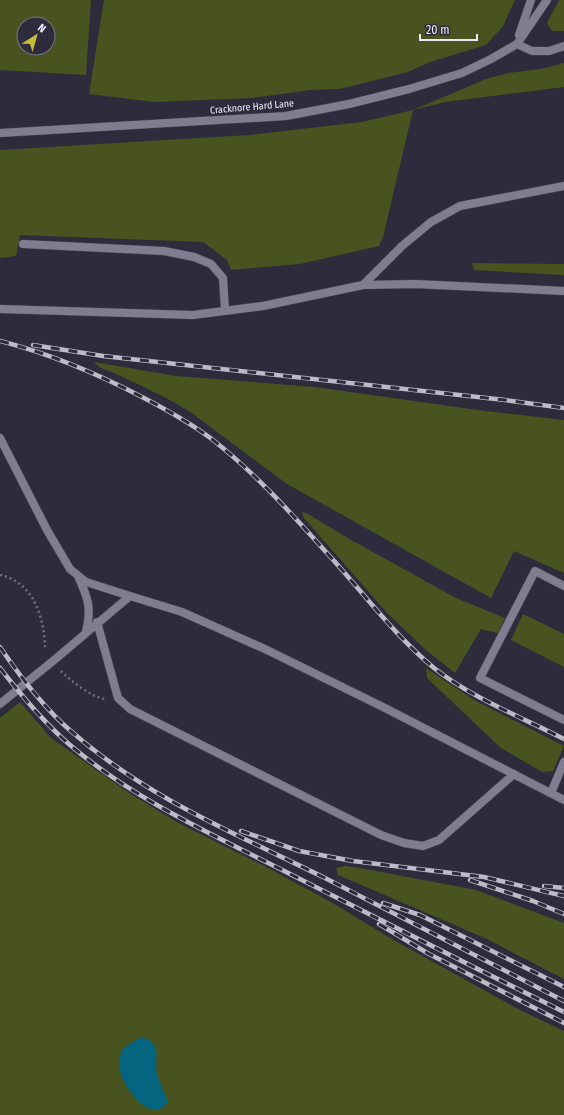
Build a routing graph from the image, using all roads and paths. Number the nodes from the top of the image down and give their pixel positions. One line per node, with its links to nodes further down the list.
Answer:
1 (531, 0): 3 (lane)
2 (547, 0): 3 (lane, Cracknore Hard Lane)
3 (517, 44): 4 (lane); 5 (lane, Cracknore Hard Lane)
4 (564, 46)
5 (0, 133)
6 (564, 186): 8 (lane)
7 (23, 244): 11 (lane)
8 (363, 285): 9 (lane); 11 (lane)
9 (564, 291)
10 (0, 309): 11 (lane)
11 (225, 311)
12 (0, 438): 13 (lane)
13 (78, 575): 15 (lane); 17 (lane)
14 (564, 586): 19 (lane)
15 (130, 596): 16 (lane); 21 (lane)
16 (97, 622): 17 (lane); 21 (lane)
17 (86, 633): 18 (lane)
18 (0, 704)
19 (564, 720)
20 (564, 762): 22 (lane)
21 (514, 774): 22 (lane)
22 (551, 793): 23 (lane)
23 (564, 800)

